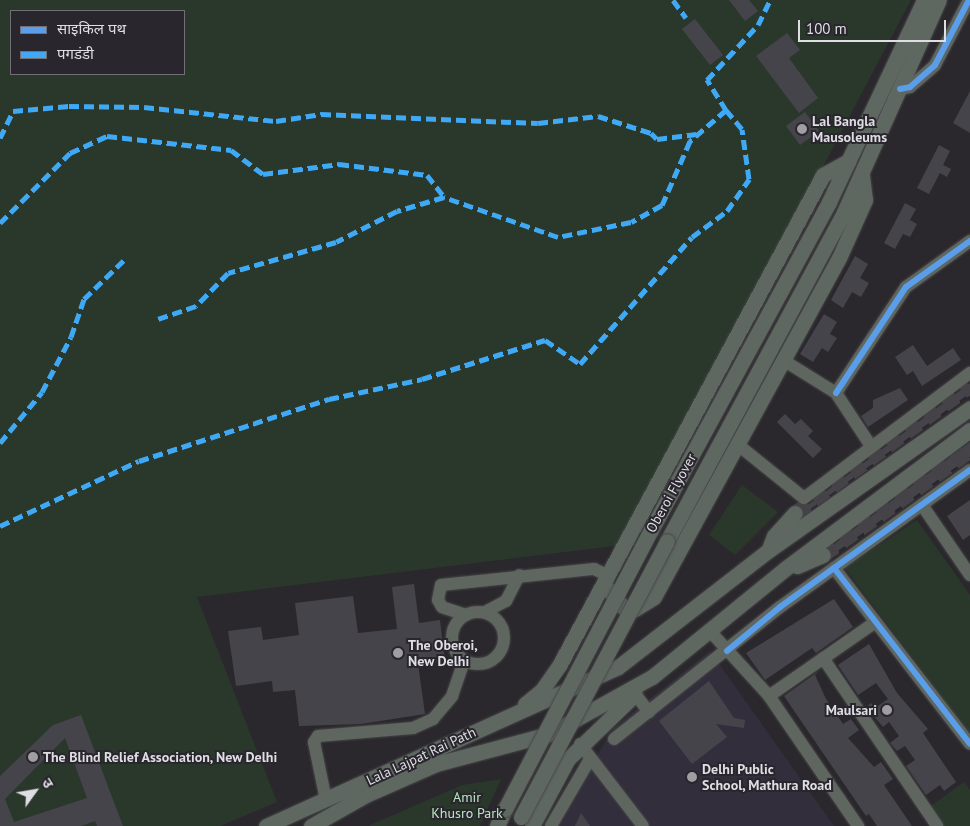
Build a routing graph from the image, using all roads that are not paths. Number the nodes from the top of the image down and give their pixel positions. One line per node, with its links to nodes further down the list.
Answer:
1 (924, 0): 5 (main road, Oberoi Flyover)
2 (939, 0): 4 (main road, Oberoi Flyover)
3 (969, 0): 4 (street)
4 (900, 89): 6 (main road, Oberoi Flyover)
5 (848, 161): 25 (main road); 48 (main road, Oberoi Flyover, bridge)
6 (862, 172): 8 (main road); 49 (main road, Oberoi Flyover, bridge)
7 (970, 241): 10 (street)
8 (783, 360): 10 (street); 13 (main road)
9 (970, 373): 14 (street)
10 (836, 393): 14 (street)
11 (970, 408): 18 (main road, Lala Lajpat Rai Path)
12 (970, 430): 22 (main road)
13 (737, 444): 14 (street); 25 (main road)
14 (871, 446)
15 (970, 470): 16 (street)
16 (922, 505): 21 (street); 23 (street)
17 (796, 513): 18 (main road)
18 (769, 550): 38 (main road, Lala Lajpat Rai Path)
19 (970, 552): 21 (street)
20 (823, 555): 22 (main road)
21 (959, 560): 26 (street)
22 (786, 568): 30 (main road)
23 (834, 568): 29 (street); 31 (street)
24 (519, 576): 25 (street); 27 (street); 28 (street)
25 (609, 576): 38 (main road)
26 (970, 576)
27 (486, 612): 28 (street); 33 (street)
28 (466, 614): 33 (street)
29 (874, 623): 32 (street); 41 (street)
30 (709, 630): 31 (street); 34 (main road)
31 (727, 651): 36 (street); 37 (street)
32 (823, 658): 36 (street); 54 (street)
33 (464, 661): 43 (street)
34 (652, 678): 35 (main road); 47 (main road, Lala Lajpat Rai Path)
35 (635, 694): 37 (street); 40 (main road)
36 (769, 696): 53 (street)
37 (649, 712): 39 (street)
38 (509, 715): 43 (main road, Lala Lajpat Rai Path)
39 (614, 739)
40 (580, 744): 42 (street); 50 (main road)
41 (970, 744)
42 (590, 759): 51 (street); 52 (street)
43 (326, 800): 44 (main road, Lala Lajpat Rai Path)
44 (291, 816): 45 (main road); 46 (main road, Lala Lajpat Rai Path)
45 (255, 826)
46 (266, 826)
47 (311, 826)
48 (497, 826)
49 (517, 826)
50 (532, 826)
51 (551, 826)
52 (643, 826)
53 (858, 826)
54 (937, 826)

